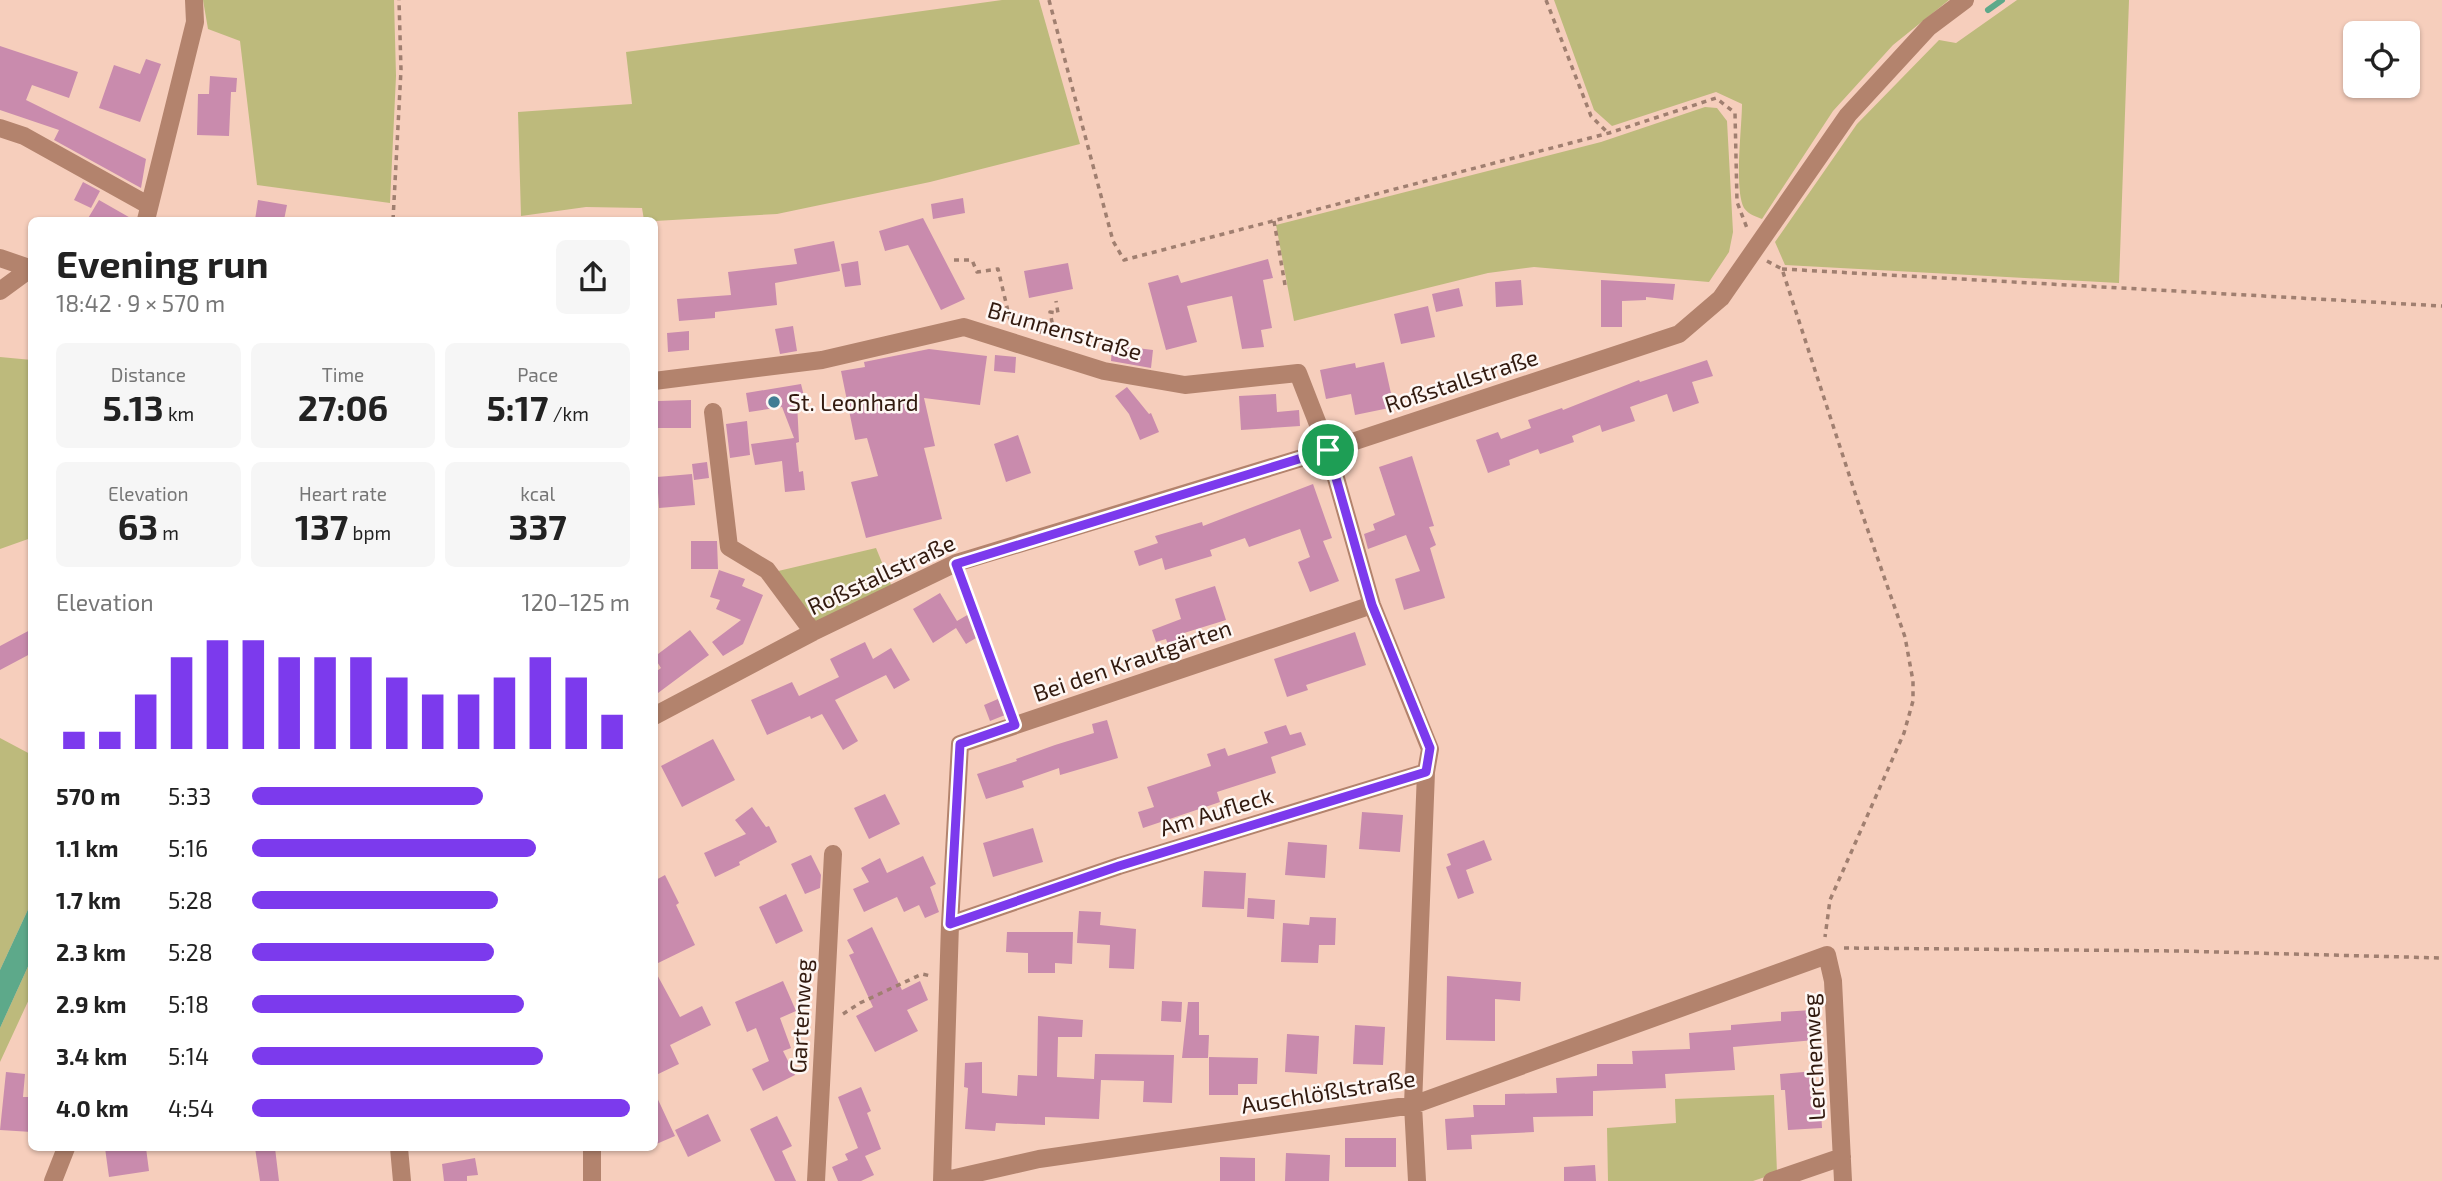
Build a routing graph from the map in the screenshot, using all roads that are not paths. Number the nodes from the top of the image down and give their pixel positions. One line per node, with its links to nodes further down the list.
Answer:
1 (194, 0): 4 (street)
2 (1965, 0): 11 (street, Roßstallstraße)
3 (0, 128): 4 (street)
4 (147, 213)
5 (0, 258): 6 (street)
6 (28, 268)
7 (28, 271): 8 (street)
8 (0, 291)
9 (658, 380): 11 (street, Brunnenstraße)
10 (713, 412): 13 (street)
11 (1328, 450): 12 (street); 13 (street, Roßstallstraße)
12 (1372, 605): 15 (street); 17 (street, Bei den Krautgärten)
13 (813, 632): 14 (street, Roßstallstraße)
14 (658, 714)
15 (1426, 772): 17 (street, Am Aufleck); 19 (street)
16 (833, 854): 27 (street, Gartenweg)
17 (950, 924): 28 (street)
18 (1828, 955): 19 (street, Auschlößlstraße); 23 (street, Lerchenweg)
19 (1413, 1105): 28 (street, Auschlößlstraße); 29 (street)
20 (65, 1151): 24 (street)
21 (400, 1151): 25 (street)
22 (592, 1151): 26 (street)
23 (1842, 1157): 30 (street); 31 (street, Lerchenweg)
24 (53, 1181)
25 (402, 1181)
26 (592, 1181)
27 (816, 1181)
28 (942, 1181)
29 (1417, 1181)
30 (1772, 1181)
31 (1843, 1181)

